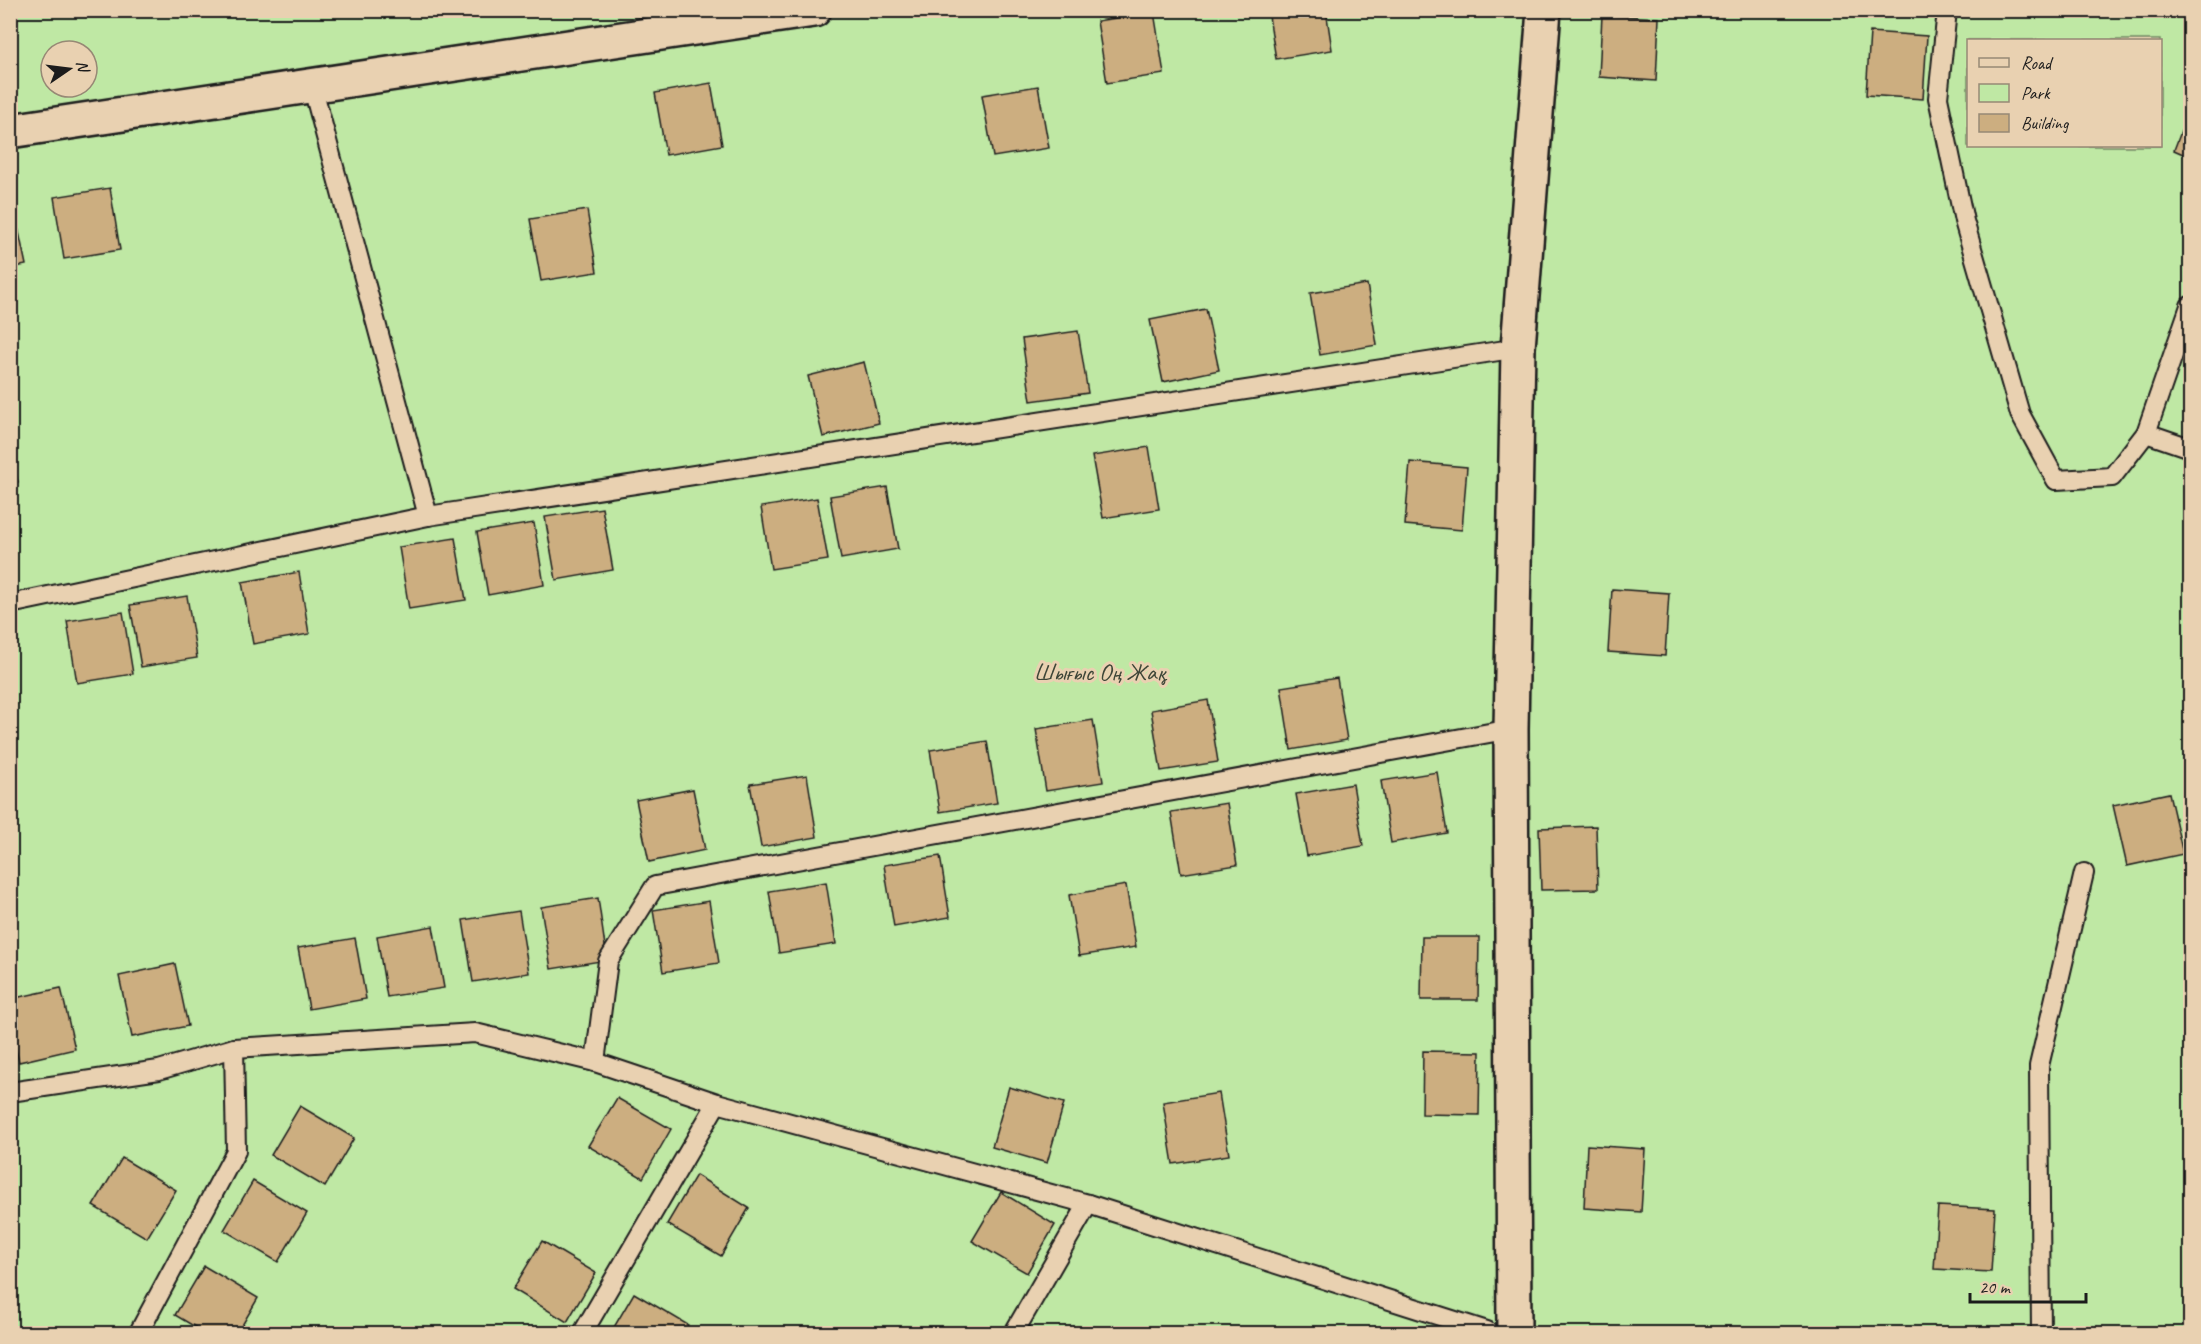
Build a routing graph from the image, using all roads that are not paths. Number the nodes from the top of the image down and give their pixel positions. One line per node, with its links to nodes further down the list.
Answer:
1 (814, 10): 4 (street)
2 (1544, 10): 7 (street)
3 (1947, 10): 8 (lane)
4 (312, 85): 5 (street); 10 (lane)
5 (10, 131)
6 (2190, 306): 8 (lane)
7 (1518, 348): 10 (lane); 12 (street)
8 (2146, 433): 9 (lane)
9 (2190, 448)
10 (428, 516): 11 (lane)
11 (10, 604)
12 (1511, 729): 15 (lane); 23 (street)
13 (2084, 873): 24 (lane)
14 (234, 1048): 15 (lane); 16 (lane); 19 (lane)
15 (595, 1062): 17 (lane)
16 (10, 1092)
17 (717, 1103): 18 (lane); 20 (lane)
18 (1088, 1204): 21 (lane); 22 (lane)
19 (138, 1334)
20 (582, 1334)
21 (1013, 1334)
22 (1490, 1334)
23 (1514, 1334)
24 (2041, 1334)

